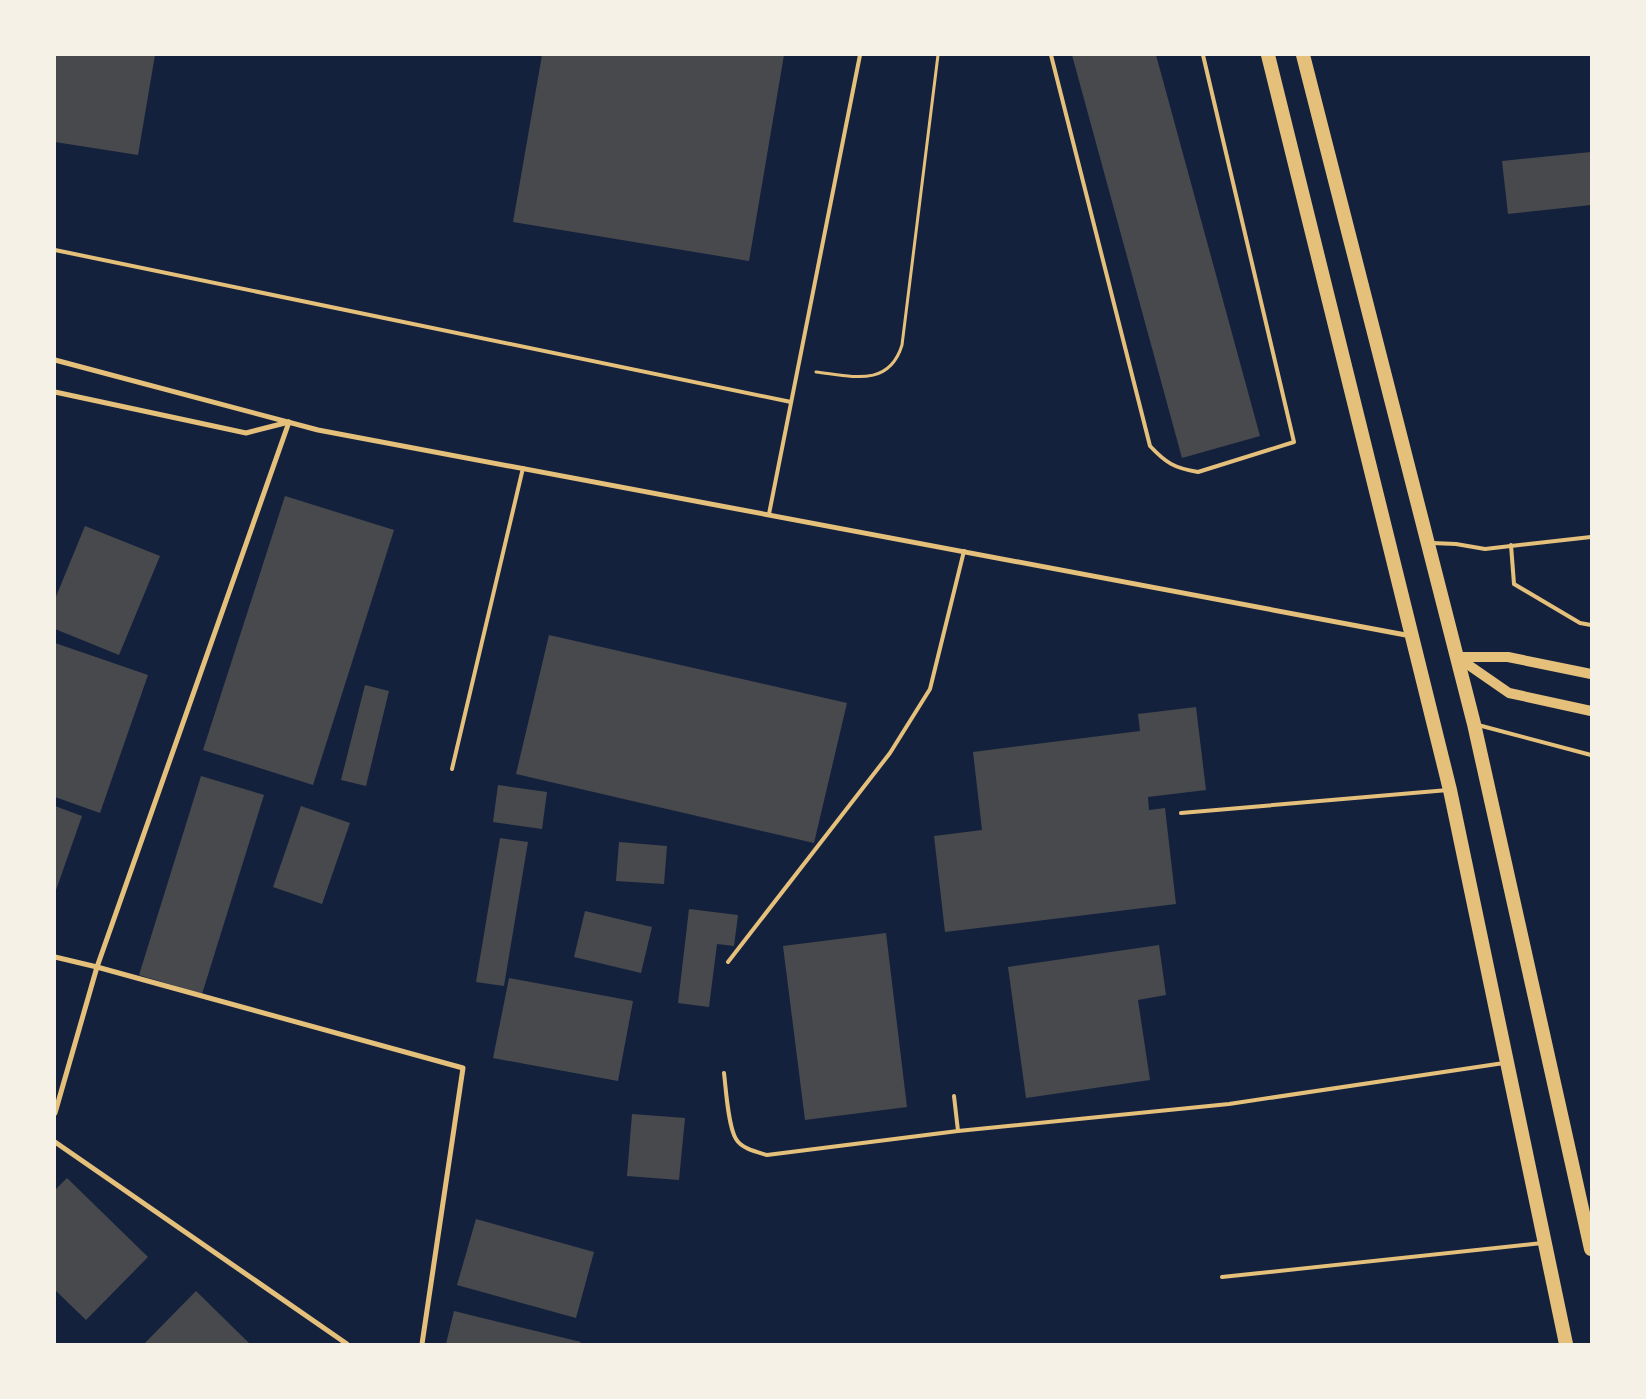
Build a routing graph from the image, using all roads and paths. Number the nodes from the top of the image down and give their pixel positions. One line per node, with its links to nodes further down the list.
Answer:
1 (860, 55): 9 (lane)
2 (938, 55): 9 (path)
3 (1050, 55): 4 (lane)
4 (1203, 55)
5 (1268, 55): 20 (highway)
6 (1303, 55): 16 (highway)
7 (55, 250): 11 (lane)
8 (55, 360): 12 (street)
9 (798, 370): 11 (lane)
10 (55, 392): 12 (street)
11 (791, 402): 14 (lane)
12 (289, 422): 13 (street); 31 (street)
13 (523, 468): 14 (street); 26 (lane)
14 (769, 514): 18 (street)
15 (1591, 537): 17 (lane)
16 (1426, 542): 17 (lane); 21 (highway)
17 (1511, 545): 19 (lane)
18 (964, 550): 20 (street); 30 (lane)
19 (1591, 626)
20 (1412, 636): 27 (highway)
21 (1457, 657): 22 (main road); 23 (main road); 24 (highway)
22 (1591, 674)
23 (1591, 711)
24 (1474, 724): 25 (lane); 39 (highway)
25 (1591, 755)
26 (452, 769)
27 (1450, 790): 28 (lane); 32 (highway)
28 (1181, 813)
29 (55, 956): 31 (street)
30 (728, 962)
31 (97, 967): 35 (street); 42 (street)
32 (1506, 1063): 36 (lane); 38 (highway)
33 (724, 1073): 36 (lane)
34 (954, 1096): 36 (lane)
35 (55, 1113)
36 (958, 1131)
37 (55, 1142): 41 (street)
38 (1545, 1243): 40 (lane); 43 (highway)
39 (1591, 1249)
40 (1222, 1277)
41 (347, 1344)
42 (422, 1344)
43 (1566, 1344)

